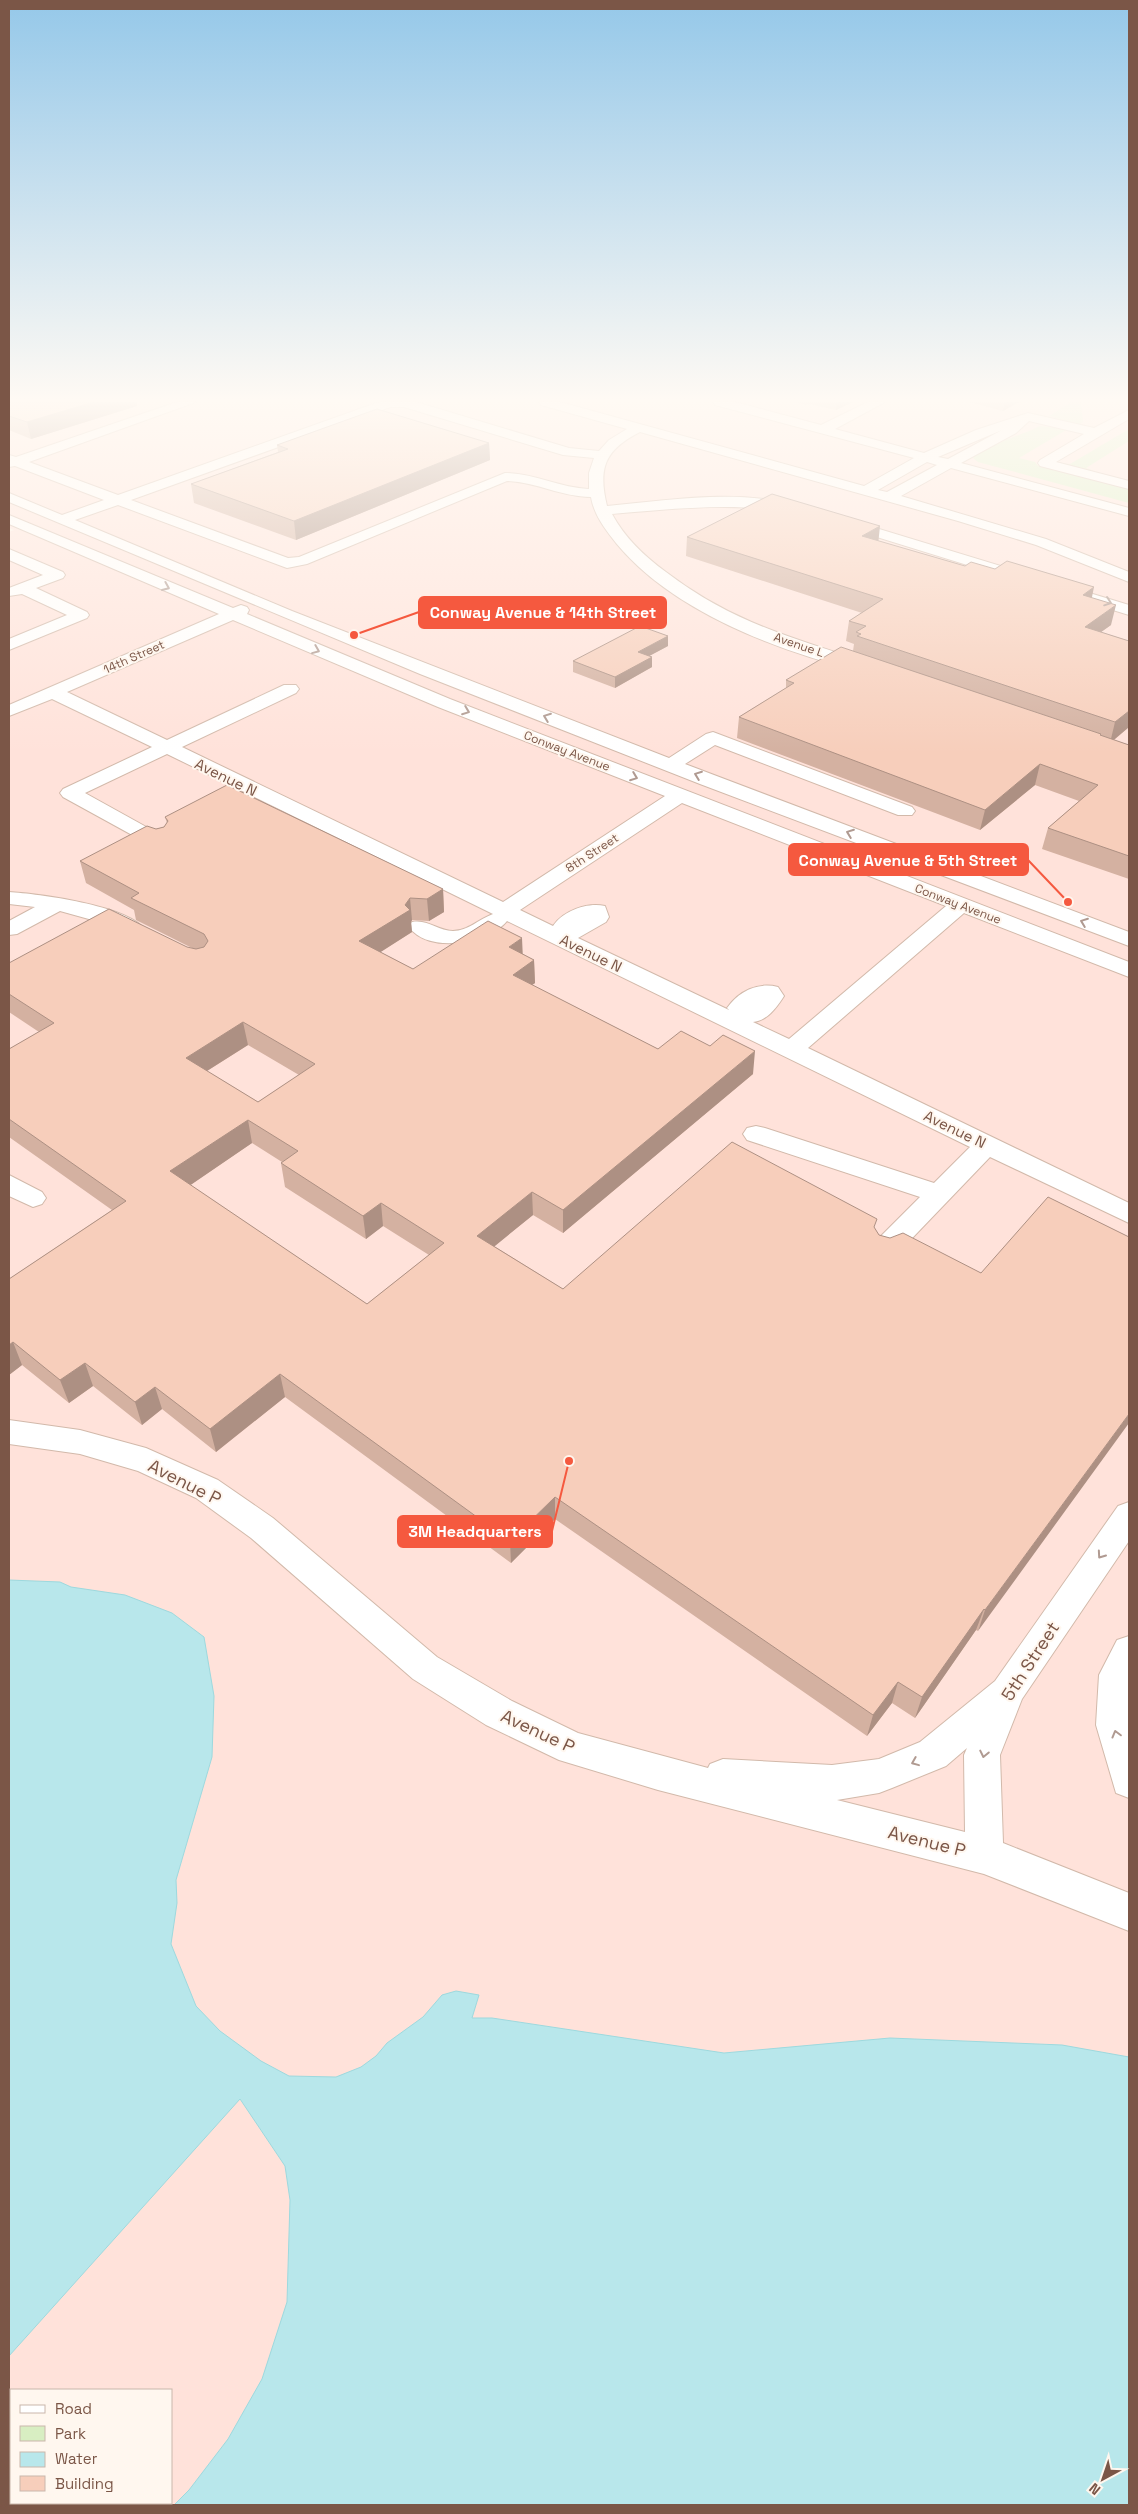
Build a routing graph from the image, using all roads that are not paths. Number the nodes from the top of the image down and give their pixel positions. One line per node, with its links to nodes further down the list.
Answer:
1 (9, 519): 13 (street, Conway Avenue, one-way to 13)
2 (168, 519): 3 (street)
3 (403, 519)
4 (607, 519): 15 (street, Avenue L)
5 (832, 519): 12 (street, one-way to 12)
6 (962, 519): 9 (street)
7 (62, 520): 11 (street, Conway Avenue)
8 (9, 554): 10 (street)
9 (1129, 577)
10 (15, 591): 14 (street)
11 (258, 603): 13 (street, 14th Street); 20 (street, Conway Avenue, one-way to 11)
12 (1129, 610)
13 (231, 615): 17 (street, 14th Street); 21 (street, Conway Avenue, one-way to 21)
14 (9, 645)
15 (880, 672)
16 (290, 689): 19 (street)
17 (53, 692): 18 (street, 14th Street); 19 (street, Avenue N)
18 (9, 711)
19 (166, 748): 23 (street); 27 (street, Avenue N)
20 (671, 765): 22 (street); 31 (street, Conway Avenue, one-way to 20)
21 (680, 795): 26 (street, Conway Avenue); 27 (street, 8th Street)
22 (905, 811)
23 (161, 843)
24 (9, 898): 25 (street)
25 (59, 903): 29 (street); 30 (street)
26 (960, 905): 32 (street, Conway Avenue); 33 (street)
27 (506, 912): 28 (street, 8th Street); 33 (street, Avenue N)
28 (420, 927)
29 (9, 929)
30 (149, 937)
31 (1129, 939)
32 (1129, 970)
33 (791, 1050): 35 (street, Avenue N)
34 (756, 1134): 37 (street)
35 (987, 1145): 37 (street); 39 (street, Avenue N)
36 (9, 1184): 38 (street)
37 (939, 1194): 40 (street)
38 (33, 1198)
39 (1129, 1214)
40 (885, 1249)
41 (9, 1432): 46 (street, Avenue P)
42 (1129, 1515): 44 (street, 5th Street, one-way to 44)
43 (1129, 1651): 45 (street)
44 (1008, 1690): 46 (street, one-way to 46); 48 (street, 5th Street, one-way to 48)
45 (1122, 1694): 47 (street, one-way to 45)
46 (658, 1773): 48 (street, Avenue P)
47 (1129, 1781)
48 (984, 1855): 49 (street, Avenue P)
49 (1129, 1912)

